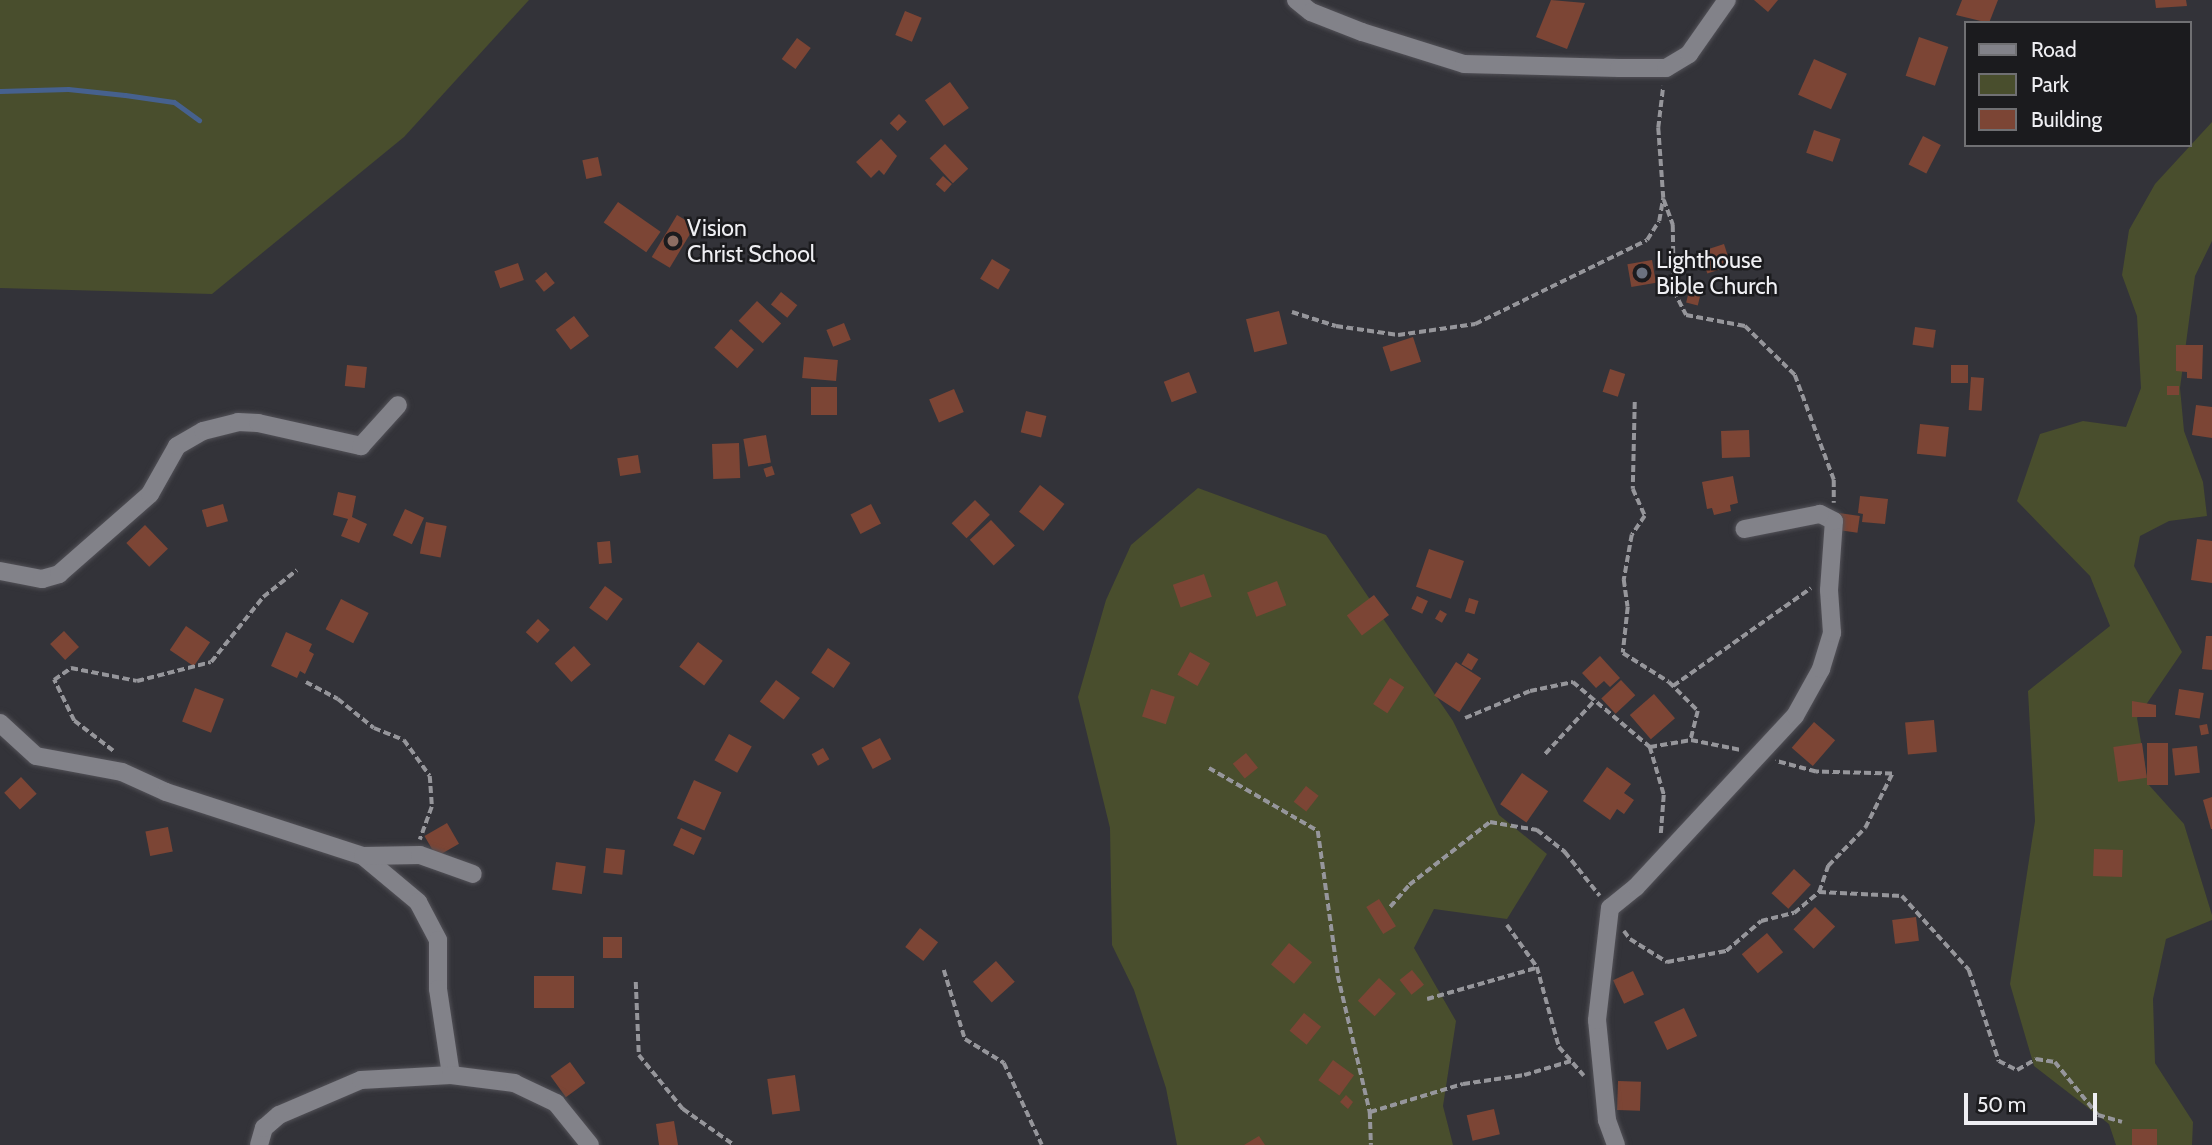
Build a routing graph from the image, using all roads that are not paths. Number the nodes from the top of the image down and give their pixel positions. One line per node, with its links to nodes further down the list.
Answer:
1 (1296, 0): 2 (street)
2 (1727, 0)
3 (398, 405): 5 (street)
4 (1744, 528): 12 (street)
5 (0, 570)
6 (0, 723): 7 (street)
7 (363, 856): 8 (street); 9 (street)
8 (473, 874)
9 (450, 1075): 10 (street); 11 (street)
10 (258, 1145)
11 (590, 1145)
12 (1616, 1145)

